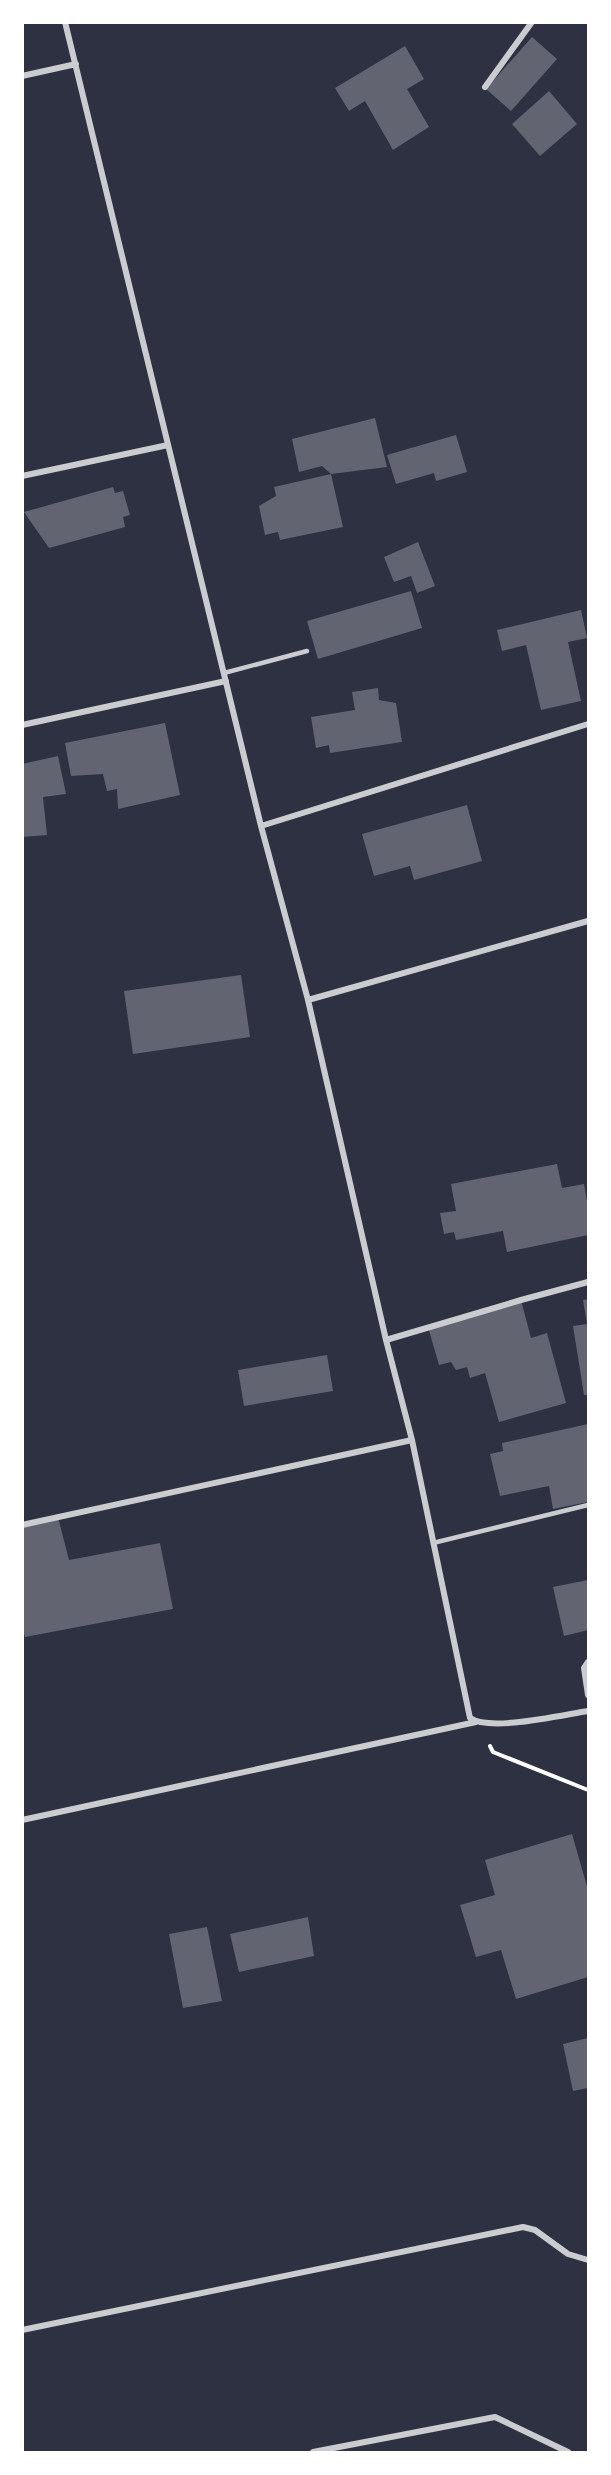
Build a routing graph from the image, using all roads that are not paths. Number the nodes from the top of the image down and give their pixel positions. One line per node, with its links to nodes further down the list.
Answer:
1 (65, 22): 3 (street)
2 (532, 22): 5 (street)
3 (76, 64): 4 (street); 6 (street)
4 (22, 76)
5 (485, 87)
6 (168, 445): 7 (street); 9 (street)
7 (22, 476)
8 (307, 651): 9 (lane)
9 (224, 673): 10 (street)
10 (226, 681): 12 (street); 13 (street)
11 (588, 724): 13 (street)
12 (22, 725)
13 (261, 826): 15 (street)
14 (588, 921): 15 (street)
15 (308, 1000): 17 (street)
16 (588, 1282): 17 (street)
17 (386, 1340): 18 (street)
18 (412, 1440): 20 (street); 21 (street)
19 (588, 1505): 21 (lane)
20 (22, 1525)
21 (433, 1543): 25 (street)
22 (588, 1662): 23 (street)
23 (588, 1695)
24 (588, 1711): 25 (street)
25 (476, 1722): 26 (street)
26 (22, 1820)
27 (588, 2260): 28 (street)
28 (22, 2330)
29 (313, 2452): 30 (street)
30 (568, 2452)

